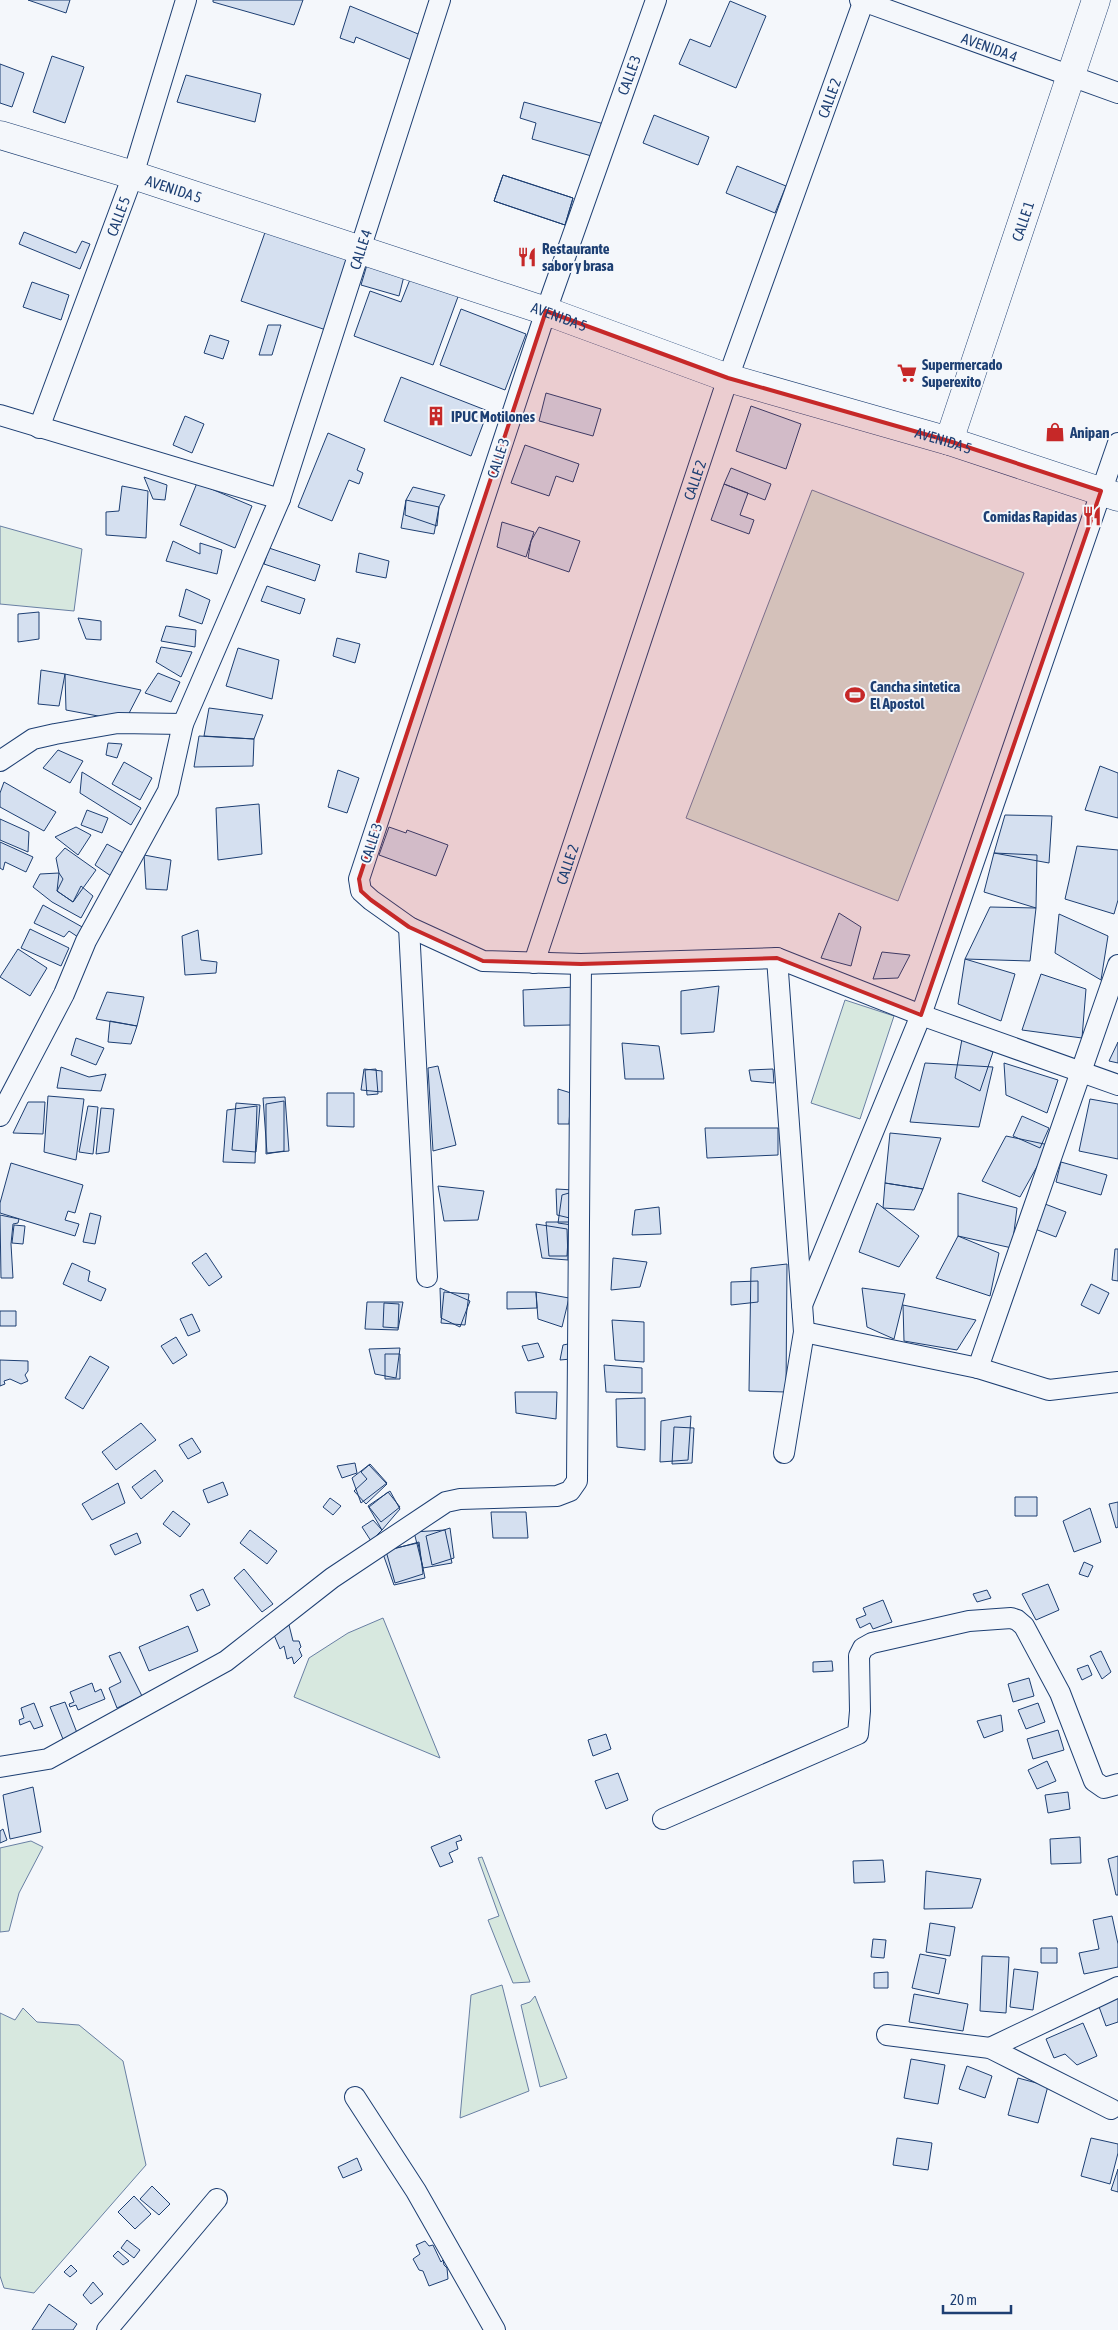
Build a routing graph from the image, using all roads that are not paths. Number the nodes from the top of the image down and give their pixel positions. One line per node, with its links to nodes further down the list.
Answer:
1 (186, 0): 9 (street, CALLE 5)
2 (440, 0): 10 (street, CALLE 4)
3 (656, 0): 11 (street, CALLE 3)
4 (862, 0): 6 (street, AVENIDA 4); 12 (street, CALLE 2)
5 (1096, 0): 6 (street, CALLE 1)
6 (1071, 76): 7 (street, AVENIDA 4); 15 (street, CALLE 1)
7 (1118, 92)
8 (0, 135): 9 (street, AVENIDA 5)
9 (132, 175): 10 (street, AVENIDA 5); 14 (street, CALLE 5)
10 (358, 250): 11 (street, AVENIDA 5); 18 (street, CALLE 4)
11 (546, 311): 12 (street, AVENIDA 5); 21 (street, CALLE 3)
12 (728, 378): 15 (street, AVENIDA 5); 23 (street, CALLE 2)
13 (0, 415): 14 (street)
14 (39, 428): 18 (street)
15 (949, 441): 17 (street, AVENIDA 5)
16 (1118, 443): 17 (street)
17 (1109, 494): 26 (street)
18 (280, 499): 19 (street, CALLE 4)
19 (183, 724): 20 (street); 29 (street, CALLE 4)
20 (0, 761)
21 (409, 928): 23 (street); 31 (street)
22 (777, 958): 24 (street); 26 (street); 32 (street)
23 (534, 963): 24 (street)
24 (581, 964): 37 (street)
25 (1118, 965): 27 (street)
26 (921, 1015): 27 (street); 32 (street)
27 (1082, 1071): 28 (street); 34 (street)
28 (1118, 1085)
29 (6, 1095): 30 (street, CALLE 4)
30 (0, 1116)
31 (427, 1277)
32 (802, 1305): 33 (street)
33 (804, 1332): 34 (street); 36 (street)
34 (978, 1368): 35 (street)
35 (1118, 1382)
36 (784, 1453)
37 (0, 1767)
38 (1118, 1784): 39 (street)
39 (663, 1819)
40 (1118, 1987): 42 (street)
41 (887, 2035): 42 (street)
42 (990, 2048): 44 (street)
43 (355, 2097): 47 (street)
44 (1111, 2109)
45 (217, 2199): 46 (street)
46 (107, 2330)
47 (495, 2330)

